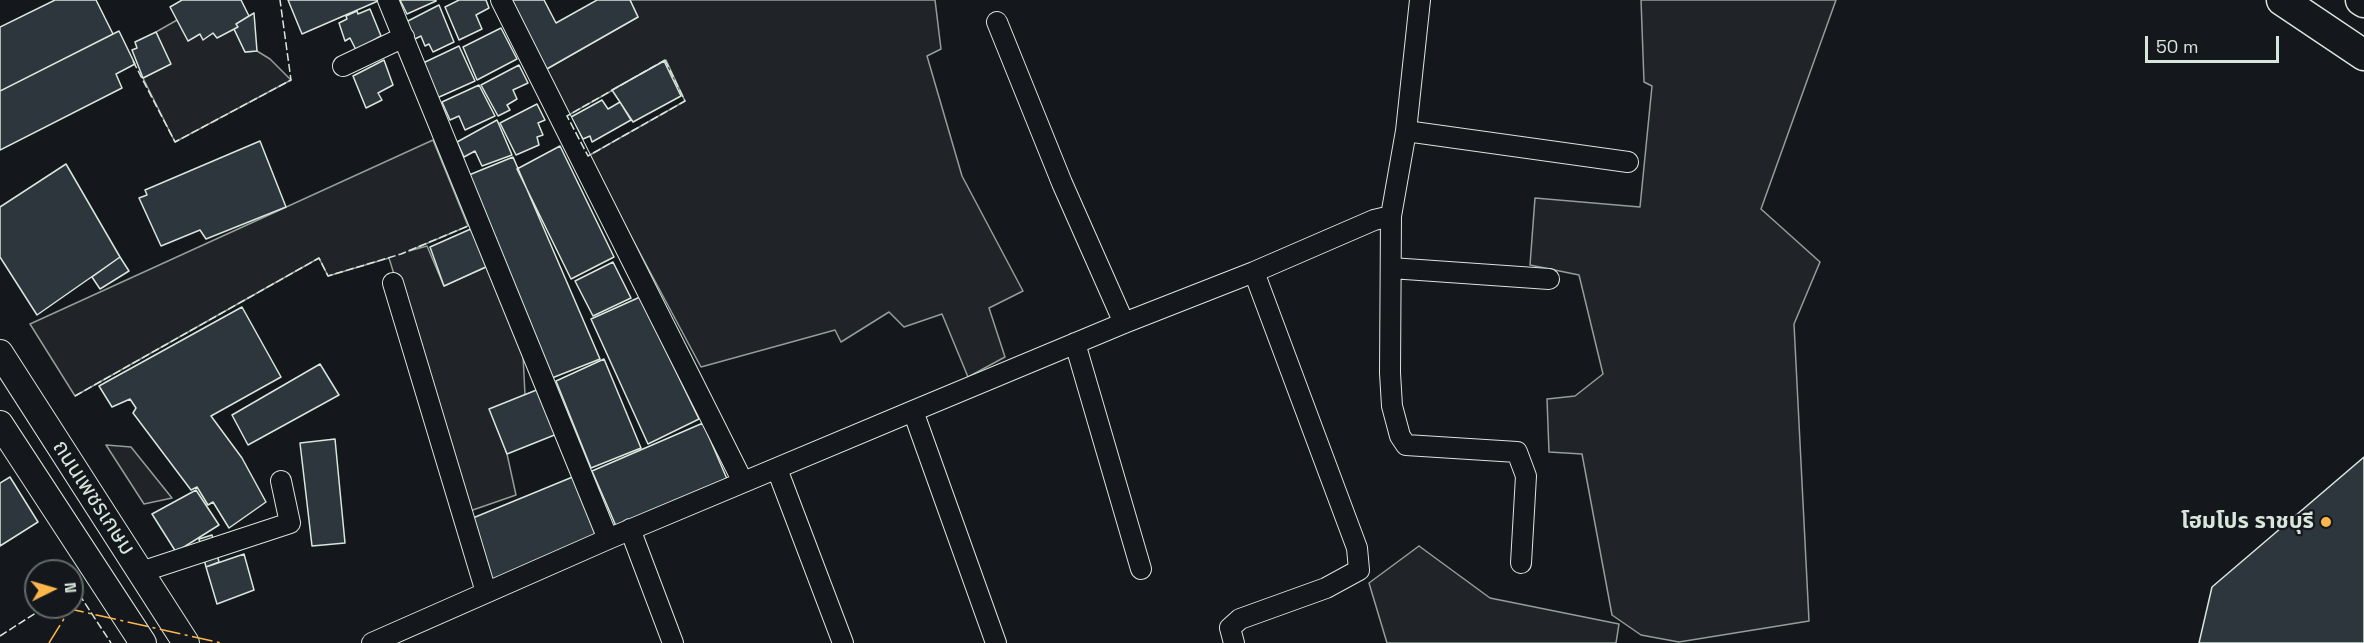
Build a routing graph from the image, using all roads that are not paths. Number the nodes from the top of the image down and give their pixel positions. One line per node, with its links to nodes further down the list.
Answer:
1 (388, 0): 6 (street)
2 (501, 0): 23 (street)
3 (1420, 0): 9 (street)
4 (2282, 0): 7 (highway)
5 (997, 22): 16 (street)
6 (404, 37): 8 (street); 25 (street)
7 (2364, 55)
8 (343, 66)
9 (1406, 132): 10 (street); 11 (street)
10 (1628, 162)
11 (1391, 216): 12 (street); 13 (street)
12 (1391, 268): 14 (street); 26 (street)
13 (1254, 272): 16 (street); 36 (street)
14 (1549, 279)
15 (393, 283): 29 (street)
16 (1124, 323): 17 (street)
17 (1076, 343): 19 (street); 27 (street)
18 (0, 353): 28 (main road, ถนนเพชรเกษม)
19 (913, 411): 21 (street); 35 (street)
20 (0, 424): 30 (main road, ถนนเพชรเกษม)
21 (777, 469): 23 (street); 34 (street)
22 (281, 482): 28 (street)
23 (742, 482): 24 (street)
24 (630, 529): 25 (street); 33 (street)
25 (608, 539): 29 (street)
26 (1521, 563)
27 (1141, 569)
28 (141, 572): 31 (main road, ถนนเพชรเกษม)
29 (486, 592): 32 (street)
30 (142, 643)
31 (186, 643)
32 (372, 643)
33 (673, 643)
34 (843, 643)
35 (996, 643)
36 (1234, 643)

